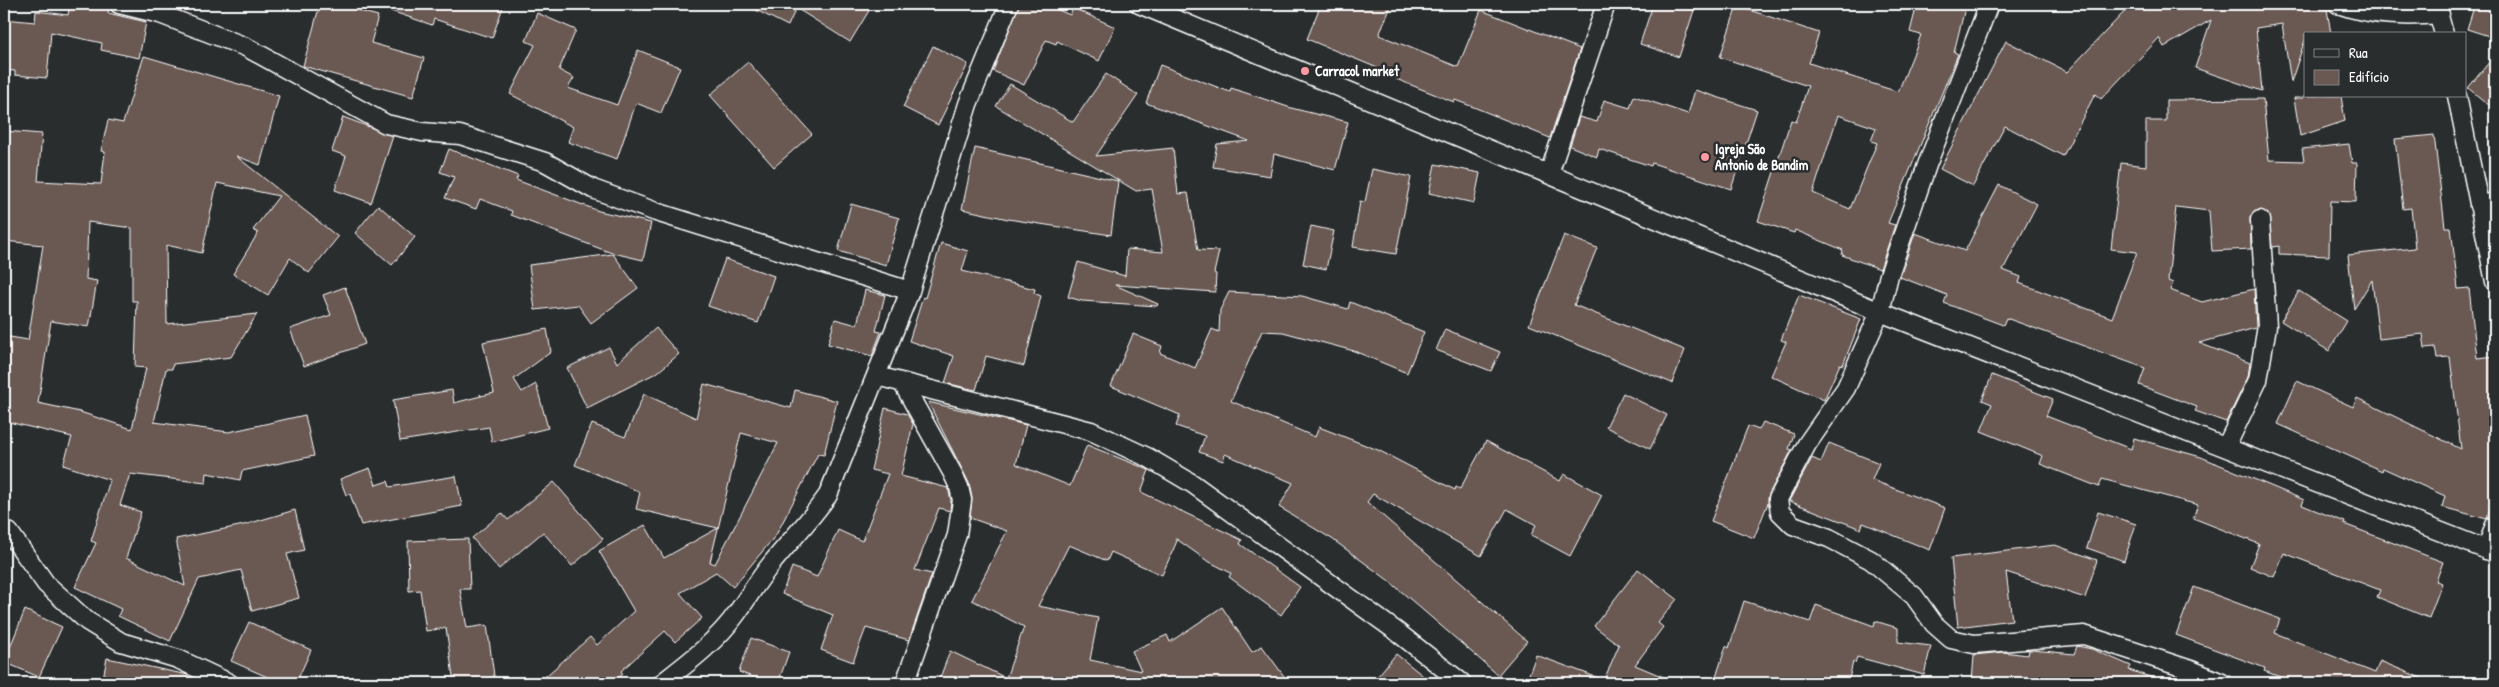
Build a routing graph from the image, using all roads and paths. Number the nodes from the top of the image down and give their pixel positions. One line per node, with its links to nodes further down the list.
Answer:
1 (119, 4): 14 (street)
2 (1009, 4): 14 (street)
3 (1139, 4): 10 (street)
4 (1606, 4): 10 (street)
5 (1989, 4): 15 (street)
6 (2338, 4): 7 (street)
7 (2438, 9): 8 (street)
8 (2444, 32)
9 (2458, 98): 11 (street)
10 (1549, 174): 15 (street)
11 (2487, 204): 13 (street)
12 (2260, 220): 18 (street)
13 (2495, 282)
14 (910, 291): 16 (street)
15 (1880, 312): 18 (street); 26 (street)
16 (876, 376): 17 (street); 23 (street)
17 (903, 384): 24 (street); 25 (street)
18 (2226, 448): 21 (street)
19 (2495, 525): 21 (street)
20 (9, 532): 22 (street)
21 (2491, 552)
22 (229, 683)
23 (662, 683)
24 (905, 683)
25 (1462, 683)
26 (2222, 683)

